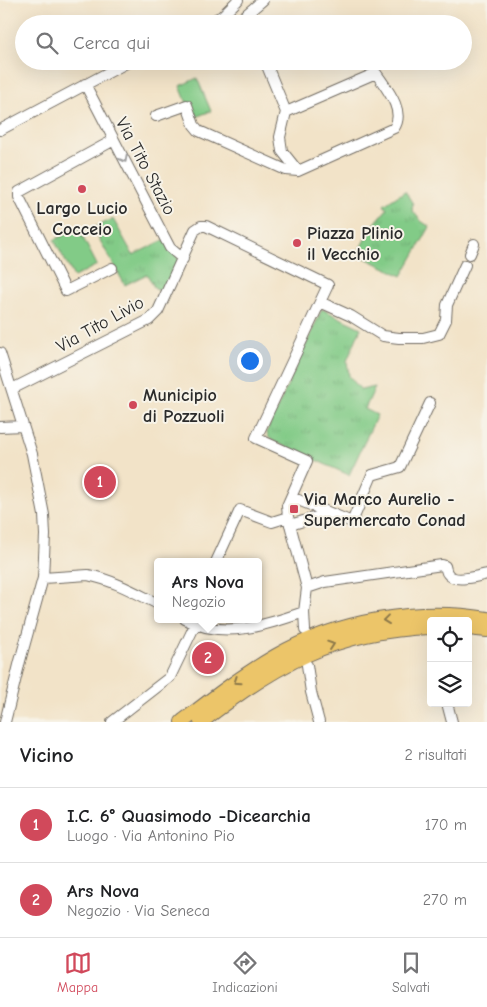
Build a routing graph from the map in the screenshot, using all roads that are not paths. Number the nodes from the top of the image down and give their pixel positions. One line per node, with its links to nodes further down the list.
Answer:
1 (238, 0): 3 (street)
2 (263, 0): 4 (street)
3 (223, 15)
4 (249, 15)
5 (112, 70): 7 (street)
6 (269, 70): 8 (street)
7 (85, 84): 10 (street); 11 (street, Via Tito Stazio)
8 (286, 112): 12 (street); 12 (street)
9 (156, 116): 12 (street)
10 (0, 130)
11 (114, 140): 13 (street, Via Tito Stazio, one-way to 13); 15 (street)
12 (298, 171)
13 (183, 259): 16 (street, Via Tito Livio); 18 (street, Via Tito Livio)
14 (465, 265): 16 (street)
15 (112, 268)
16 (320, 302): 22 (street)
17 (0, 353): 18 (street)
18 (12, 389): 20 (street)
19 (430, 403): 23 (street)
20 (23, 426): 21 (street); 27 (street)
21 (0, 427)
22 (291, 497): 23 (street); 24 (street)
23 (330, 513): 24 (street)
24 (289, 521): 25 (street); 28 (street)
25 (218, 558)
26 (487, 574): 28 (street)
27 (43, 578): 29 (street); 40 (street)
28 (307, 588): 30 (street)
29 (154, 602)
30 (304, 612): 33 (street); 36 (street)
31 (487, 619): 42 (highway, one-way to 42)
32 (192, 623): 33 (street)
33 (195, 625): 41 (street)
34 (427, 627): 43 (highway, one-way to 34)
35 (472, 628): 37 (highway)
36 (305, 630)
37 (487, 630)
38 (307, 666): 44 (street)
39 (448, 707): 45 (street)
40 (5, 722)
41 (112, 722)
42 (182, 722)
43 (201, 722)
44 (319, 722)
45 (452, 722)

